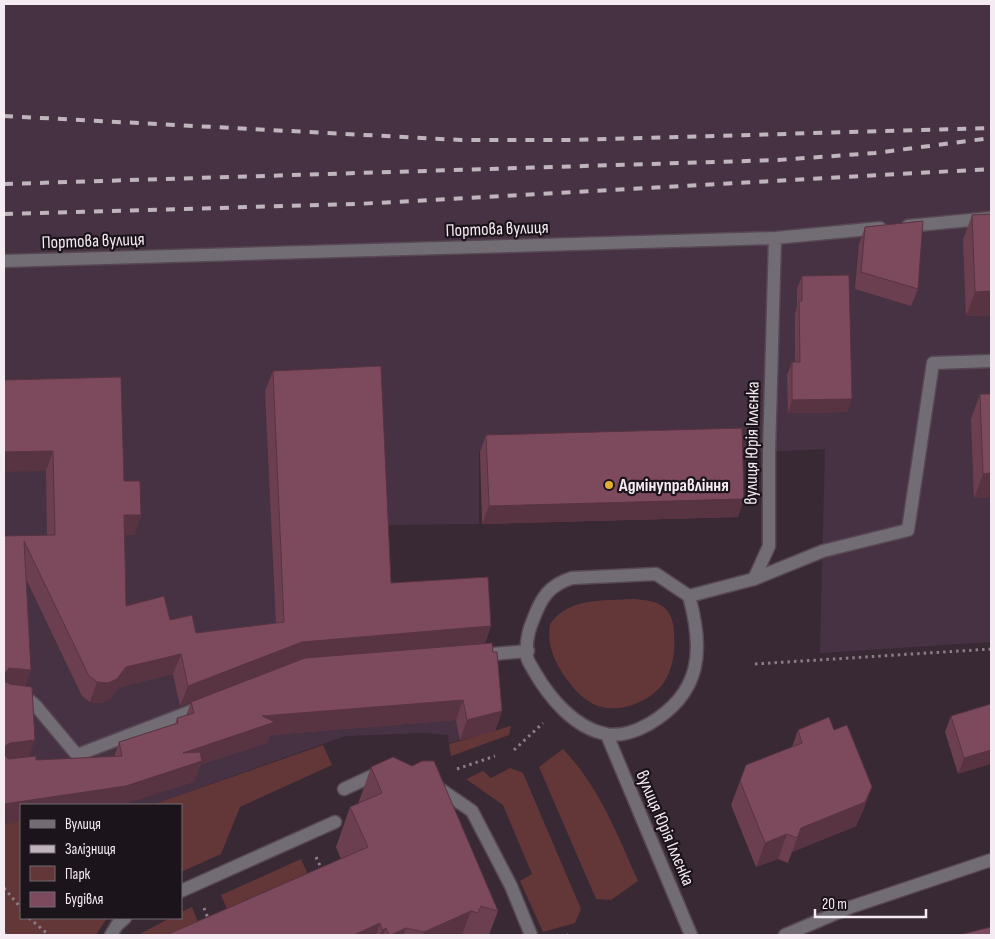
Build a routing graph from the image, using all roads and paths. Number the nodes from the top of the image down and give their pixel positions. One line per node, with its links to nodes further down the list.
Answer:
1 (991, 218): 2 (street, Портова вулиця)
2 (775, 238): 3 (street, Портова вулиця); 5 (street, вулиця Юрія Іллєнка)
3 (4, 261)
4 (991, 361): 5 (street)
5 (754, 580): 6 (street)
6 (689, 596): 8 (street); 14 (street)
7 (991, 649): 10 (path)
8 (528, 651): 9 (street); 13 (street)
9 (472, 656)
10 (755, 664)
11 (4, 696): 12 (street)
12 (214, 702)
13 (560, 707): 14 (street); 15 (path)
14 (607, 735): 35 (street, вулиця Юрія Іллєнка)
15 (514, 750)
16 (495, 756): 17 (path)
17 (453, 770)
18 (391, 774): 20 (street)
19 (426, 782): 34 (street)
20 (344, 789)
21 (335, 822): 26 (street)
22 (313, 850): 24 (path)
23 (991, 860): 36 (street)
24 (324, 873)
25 (4, 888): 28 (path)
26 (182, 890)
27 (201, 901): 31 (path)
28 (20, 907)
29 (30, 919): 32 (path)
30 (123, 919): 33 (street)
31 (211, 925)
32 (49, 935)
33 (111, 935)
34 (531, 935)
35 (691, 935)
36 (785, 935)

